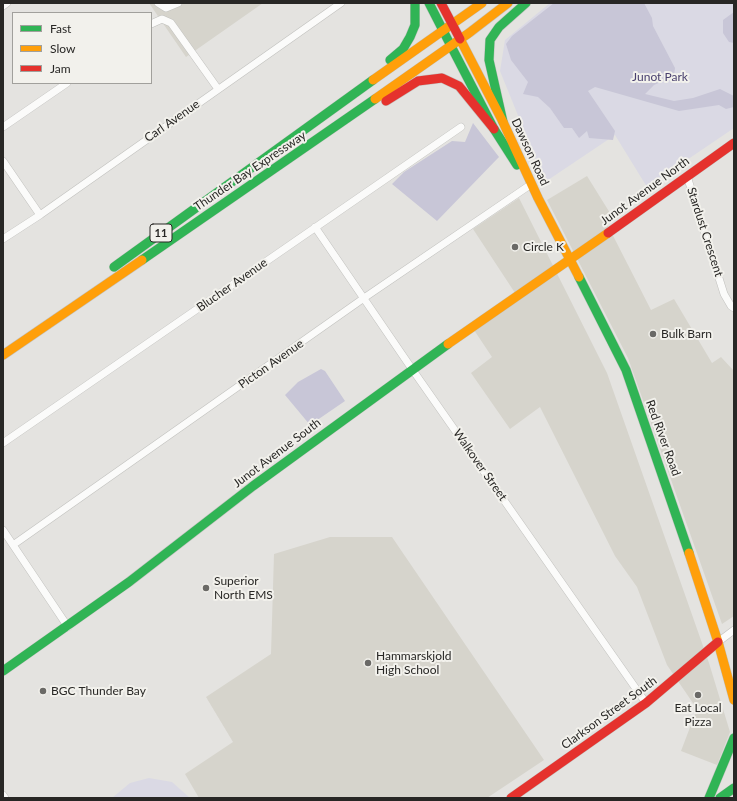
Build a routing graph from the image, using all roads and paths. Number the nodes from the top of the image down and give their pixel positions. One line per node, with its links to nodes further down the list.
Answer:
1 (7, 3): 11 (street)
2 (158, 3): 10 (street)
3 (341, 3): 18 (street, Carl Avenue)
4 (415, 3): 19 (main road)
5 (428, 3): 14 (main road, Dawson Road)
6 (441, 3): 13 (main road, Dawson Road)
7 (482, 3): 13 (main road, Thunder Bay Expressway / 11)
8 (508, 3): 15 (main road, Thunder Bay Expressway / 11)
9 (526, 3): 20 (main road)
10 (175, 5)
11 (3, 6)
12 (152, 23): 18 (street)
13 (453, 24): 14 (main road, Thunder Bay Expressway / 11); 15 (main road, Dawson Road)
14 (443, 31): 16 (main road, Dawson Road); 19 (main road, Thunder Bay Expressway / 11)
15 (460, 39): 16 (main road, Thunder Bay Expressway / 11); 20 (main road, Dawson Road)
16 (451, 46): 23 (main road, Dawson Road); 24 (main road, Thunder Bay Expressway / 11)
17 (66, 84): 21 (street)
18 (218, 89): 30 (street, Carl Avenue)
19 (318, 119): 36 (main road, Thunder Bay Expressway / 11)
20 (503, 122): 29 (main road, Dawson Road)
21 (3, 127)
22 (461, 127): 31 (street, Blucher Avenue)
23 (494, 129): 24 (main road); 28 (main road, Dawson Road)
24 (322, 136): 37 (main road, Thunder Bay Expressway / 11)
25 (734, 143): 27 (main road, Junot Avenue North)
26 (3, 162): 30 (street)
27 (687, 176): 33 (main road, Junot Avenue North); 35 (street, Stardust Crescent)
28 (530, 185): 29 (main road, Dawson Road); 34 (street, Picton Avenue)
29 (538, 198): 33 (main road, Red River Road)
30 (40, 215): 32 (street, Carl Avenue)
31 (315, 227): 34 (street, Walkover Street); 39 (street, Blucher Avenue)
32 (3, 239)
33 (570, 260): 38 (main road, Junot Avenue South); 44 (main road, Red River Road)
34 (364, 298): 38 (street, Walkover Street); 41 (street, Picton Avenue)
35 (734, 308)
36 (3, 345)
37 (3, 354)
38 (412, 369): 42 (main road, Junot Avenue South); 47 (street, Walkover Street)
39 (3, 443)
40 (3, 530): 41 (street)
41 (13, 545): 42 (street)
42 (68, 627): 45 (main road, Junot Avenue South)
43 (734, 630): 44 (street)
44 (718, 642): 46 (main road, Red River Road); 47 (main road, Clarkson Street South)
45 (3, 671)
46 (734, 700)
47 (646, 703): 52 (main road, Clarkson Street South)
48 (734, 738): 53 (main road)
49 (734, 788): 54 (main road)
50 (3, 795): 51 (street)
51 (5, 798)
52 (511, 798)
53 (709, 798)
54 (720, 798)

